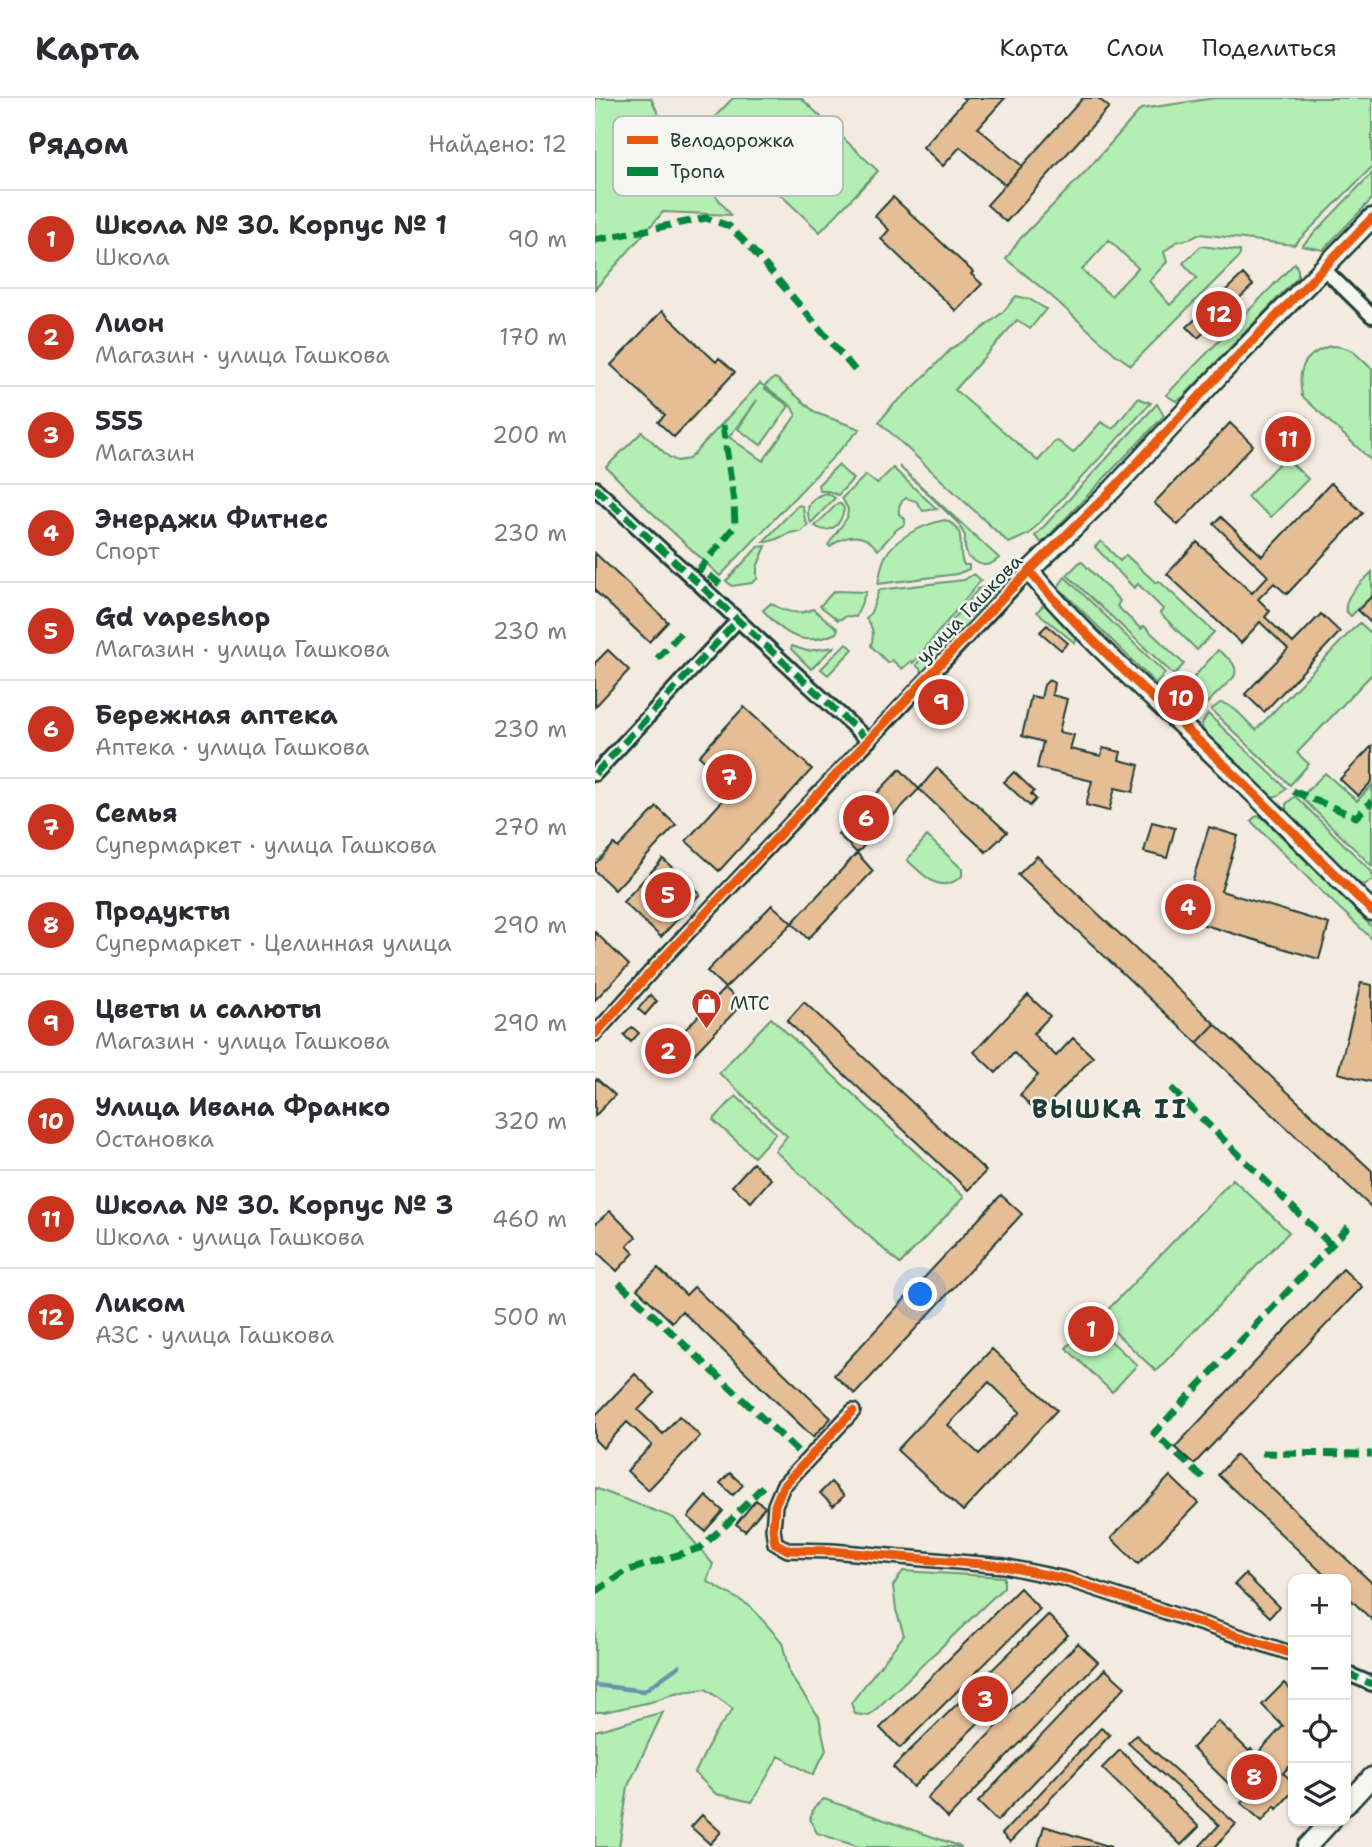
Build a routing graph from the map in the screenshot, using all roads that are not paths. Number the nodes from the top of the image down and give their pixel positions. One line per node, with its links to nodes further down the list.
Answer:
1 (1372, 218): 2 (street, улица Гашкова)
2 (1323, 268): 3 (street); 5 (street, улица Гашкова)
3 (1372, 316)
4 (595, 488): 6 (street)
5 (1029, 571): 7 (street, улица Гашкова); 9 (street)
6 (739, 620): 7 (street); 8 (street)
7 (869, 741): 10 (street, улица Гашкова)
8 (595, 775)
9 (1372, 911)
10 (597, 1032)
11 (853, 1411): 12 (street)
12 (1288, 1652)
13 (1351, 1675): 14 (street)
14 (1372, 1684)
15 (1372, 1777): 16 (street)
16 (1351, 1800)
17 (1326, 1826): 18 (street)
18 (1307, 1847)

